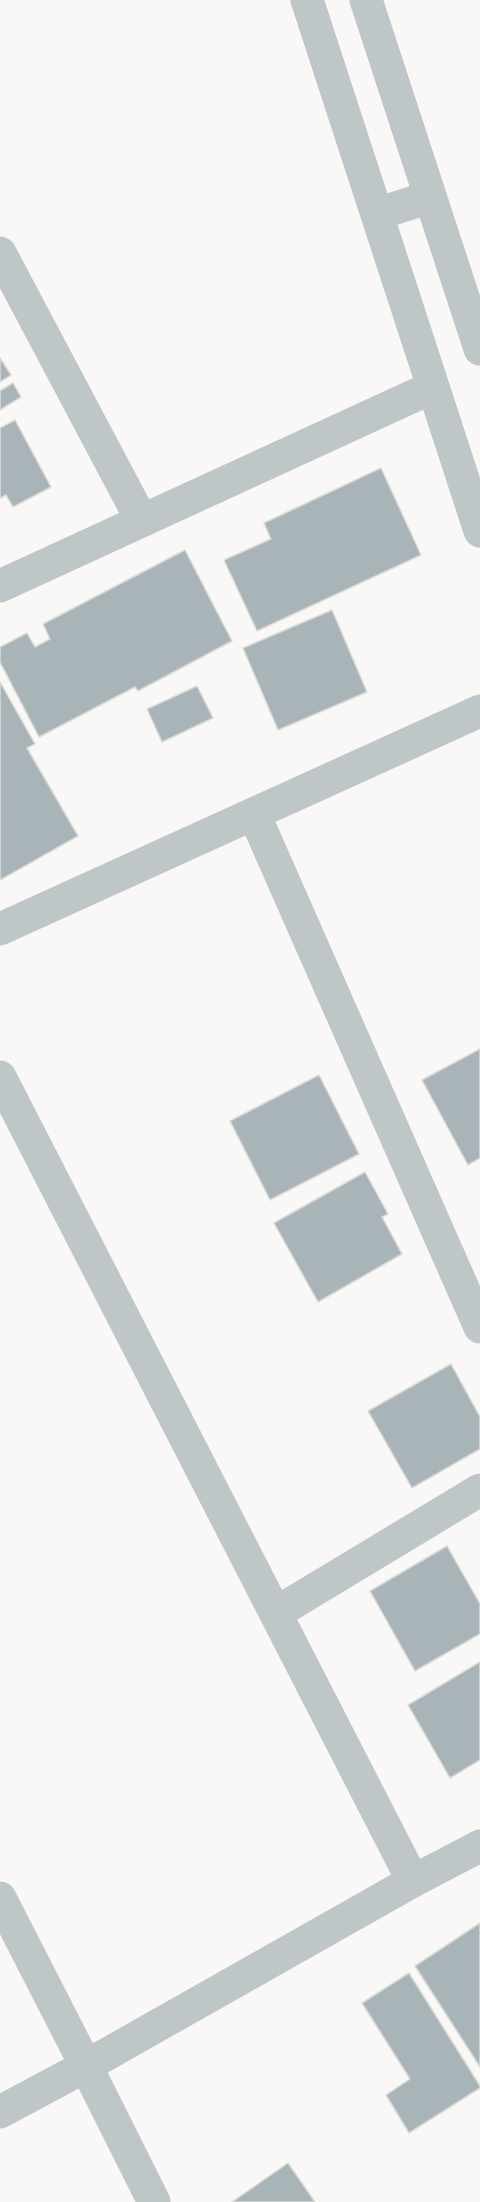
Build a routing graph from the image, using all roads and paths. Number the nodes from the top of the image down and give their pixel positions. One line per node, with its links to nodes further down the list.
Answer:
1 (307, 0): 4 (street)
2 (366, 0): 3 (street)
3 (430, 197): 4 (street); 6 (street)
4 (377, 214): 7 (street)
5 (0, 253): 8 (street)
6 (480, 349)
7 (433, 387): 8 (street); 9 (street)
8 (142, 521): 10 (street)
9 (480, 531)
10 (0, 586)
11 (480, 711): 12 (street)
12 (254, 814): 13 (street); 15 (street)
13 (0, 929)
14 (0, 1077): 17 (street)
15 (480, 1327)
16 (480, 1490): 17 (street)
17 (276, 1613): 19 (street)
18 (480, 1846): 19 (street)
19 (413, 1881): 21 (street)
20 (0, 1898): 21 (street)
21 (86, 2066): 22 (street); 23 (street)
22 (0, 2112)
23 (154, 2202)

